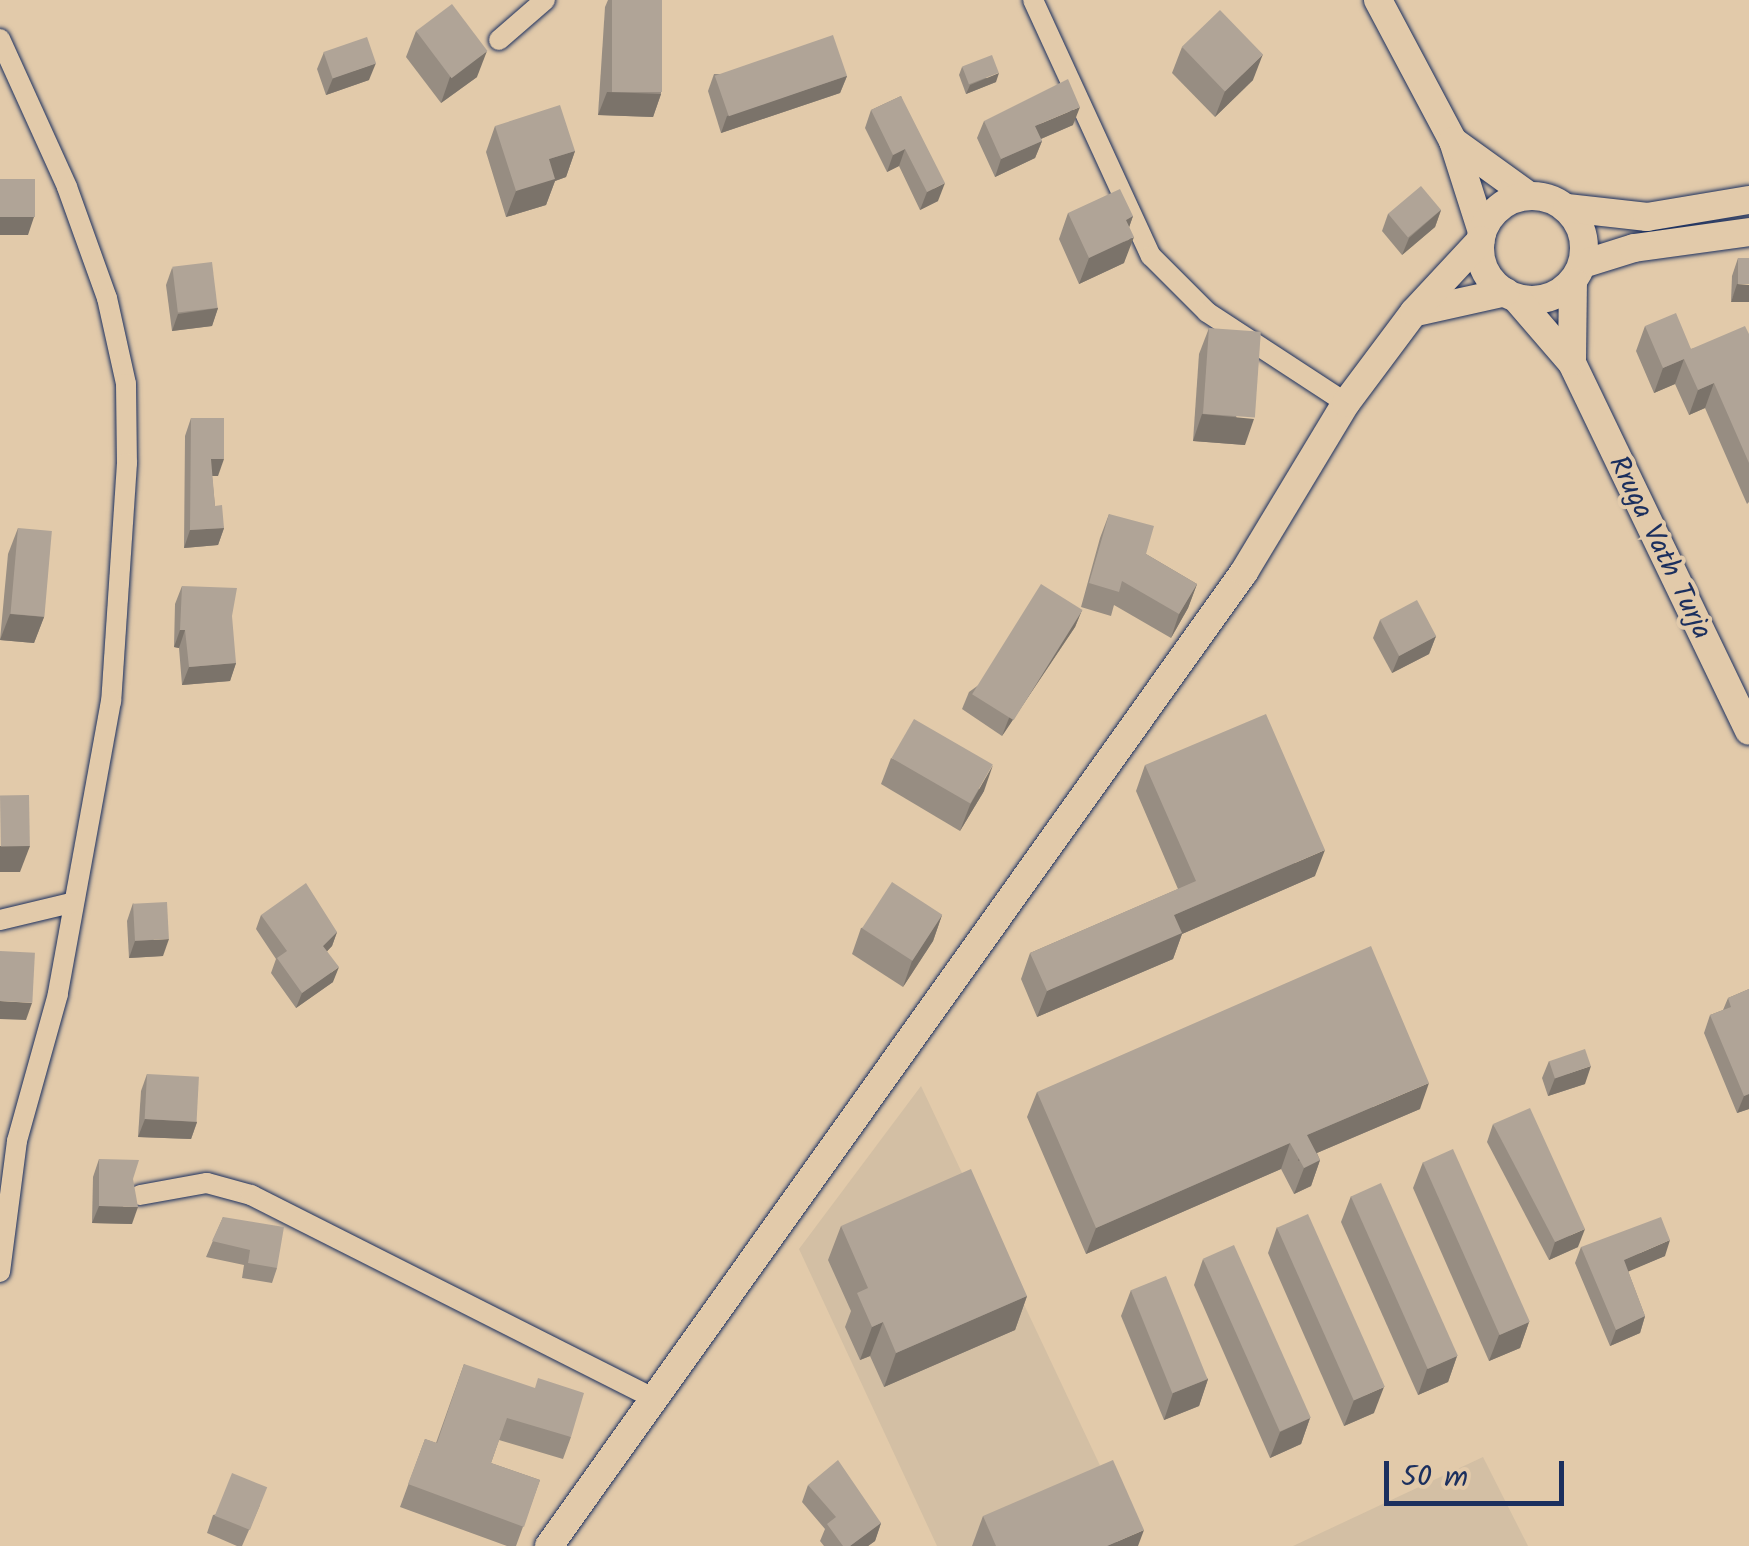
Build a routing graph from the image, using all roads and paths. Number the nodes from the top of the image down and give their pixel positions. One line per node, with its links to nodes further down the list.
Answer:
1 (545, 0): 5 (street)
2 (1033, 0): 16 (street)
3 (1378, 0): 6 (street, Rruga Vath Turja)
4 (0, 39): 18 (street)
5 (499, 40)
6 (1453, 141): 7 (street, Rruga Vath Turja); 11 (street, Rruga Vath Turja)
7 (1528, 195): 9 (street, Rruga Vath Turja); 11 (street)
8 (1749, 200): 9 (street)
9 (1567, 208): 12 (street, Rruga Vath Turja)
10 (1749, 232): 12 (street)
11 (1482, 236): 13 (street, Rruga Vath Turja); 14 (street)
12 (1578, 273): 13 (street); 15 (street, Rruga Vath Turja)
13 (1511, 295): 14 (street); 15 (street, Rruga Vath Turja)
14 (1414, 312): 16 (street)
15 (1572, 363): 17 (street, Rruga Vath Turja)
16 (1346, 404): 22 (street)
17 (1749, 731)
18 (70, 904): 19 (street); 21 (street)
19 (0, 920)
20 (140, 1196): 22 (street)
21 (0, 1272)
22 (655, 1399): 23 (street)
23 (549, 1546)

